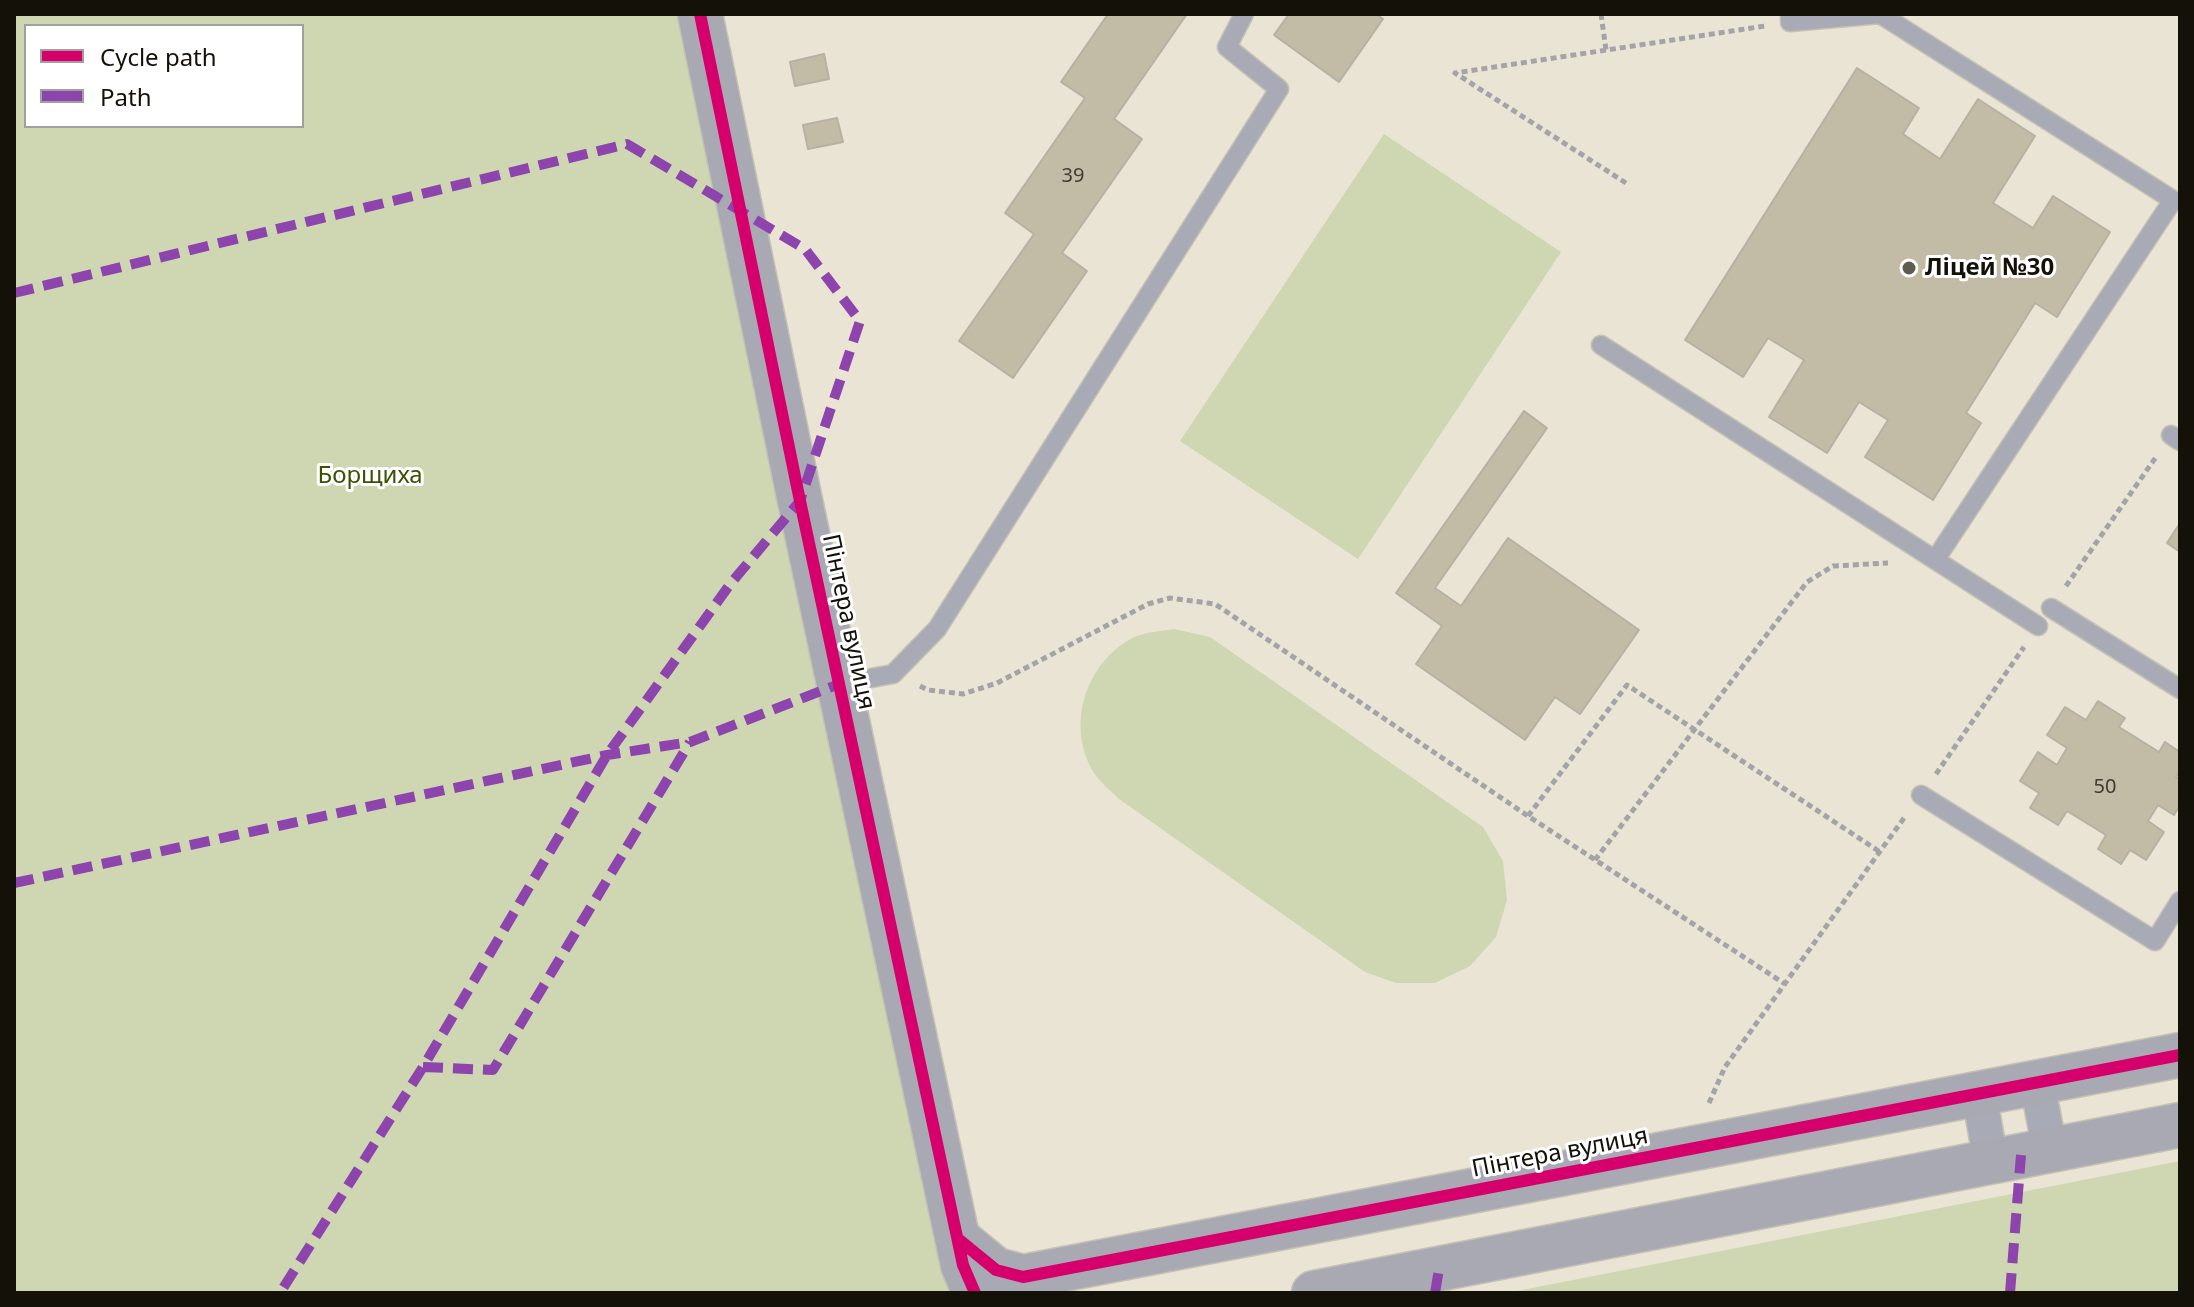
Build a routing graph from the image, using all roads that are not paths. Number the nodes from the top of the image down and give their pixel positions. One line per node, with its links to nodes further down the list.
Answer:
1 (700, 14): 8 (street, Пінтера вулиця)
2 (1244, 14): 8 (lane)
3 (1790, 18): 5 (lane)
4 (1601, 345): 5 (lane)
5 (1935, 560): 7 (lane)
6 (2051, 608): 9 (lane)
7 (2038, 626)
8 (839, 684): 18 (street, Пінтера вулиця)
9 (2180, 689)
10 (1921, 795): 11 (lane)
11 (2180, 901)
12 (2180, 1055): 13 (street, Пінтера вулиця)
13 (2037, 1083): 14 (street, Пінтера вулиця); 16 (street)
14 (1979, 1094): 17 (street); 18 (street, Пінтера вулиця)
15 (2180, 1125): 16 (street)
16 (2050, 1150): 17 (street)
17 (1991, 1162): 20 (street)
18 (958, 1239): 19 (street, Пінтера вулиця)
19 (975, 1293)
20 (1314, 1293)

